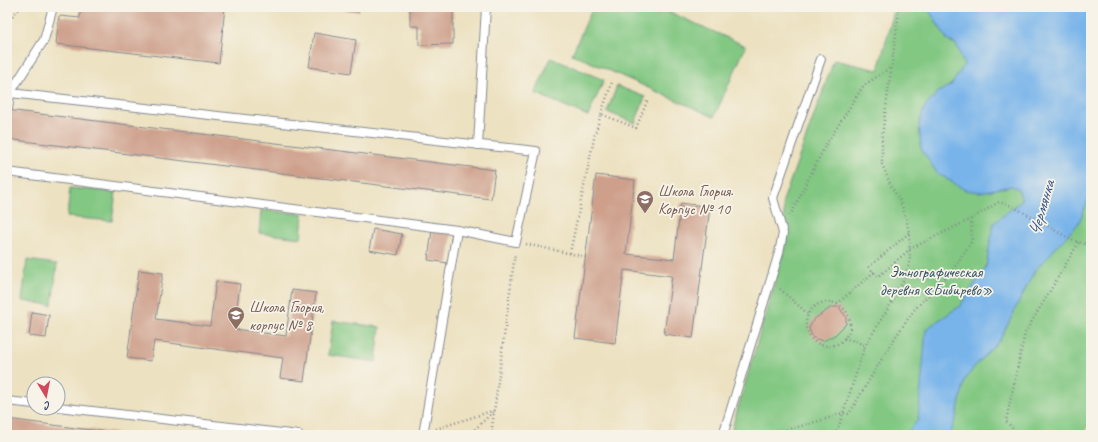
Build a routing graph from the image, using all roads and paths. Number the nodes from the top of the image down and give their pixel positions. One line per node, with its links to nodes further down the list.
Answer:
1 (20, 7): 5 (path)
2 (53, 7): 9 (lane)
3 (486, 7): 13 (lane)
4 (898, 7): 7 (path)
5 (7, 22)
6 (821, 59): 17 (lane)
7 (890, 68): 17 (path); 18 (path)
8 (612, 82): 12 (path)
9 (9, 92): 11 (lane); 13 (lane)
10 (648, 99): 12 (path)
11 (8, 110)
12 (601, 114): 23 (path)
13 (478, 145): 19 (lane)
14 (7, 172): 16 (lane)
15 (971, 220): 20 (path); 22 (path); 35 (path)
16 (457, 230): 19 (lane); 37 (lane)
17 (783, 233): 41 (lane)
18 (909, 233): 22 (path); 25 (path)
19 (516, 242): 23 (path); 34 (path)
20 (1079, 242): 21 (path); 44 (path)
21 (1091, 245)
22 (910, 249): 25 (path); 30 (path)
23 (570, 253): 24 (path)
24 (586, 256)
25 (874, 272): 27 (path)
26 (778, 287): 28 (path)
27 (837, 304): 28 (path); 29 (path)
28 (808, 314): 29 (path)
29 (844, 338): 30 (path)
30 (865, 346): 35 (path)
31 (7, 401): 32 (lane)
32 (26, 403)
33 (66, 408): 38 (lane)
34 (495, 410): 37 (path); 39 (path); 40 (path)
35 (842, 413): 42 (path); 43 (path)
36 (1091, 430): 45 (path)
37 (423, 434)
38 (298, 435)
39 (469, 435)
40 (491, 435)
41 (723, 435)
42 (768, 435)
43 (836, 435)
44 (1016, 435)
45 (1088, 435)

